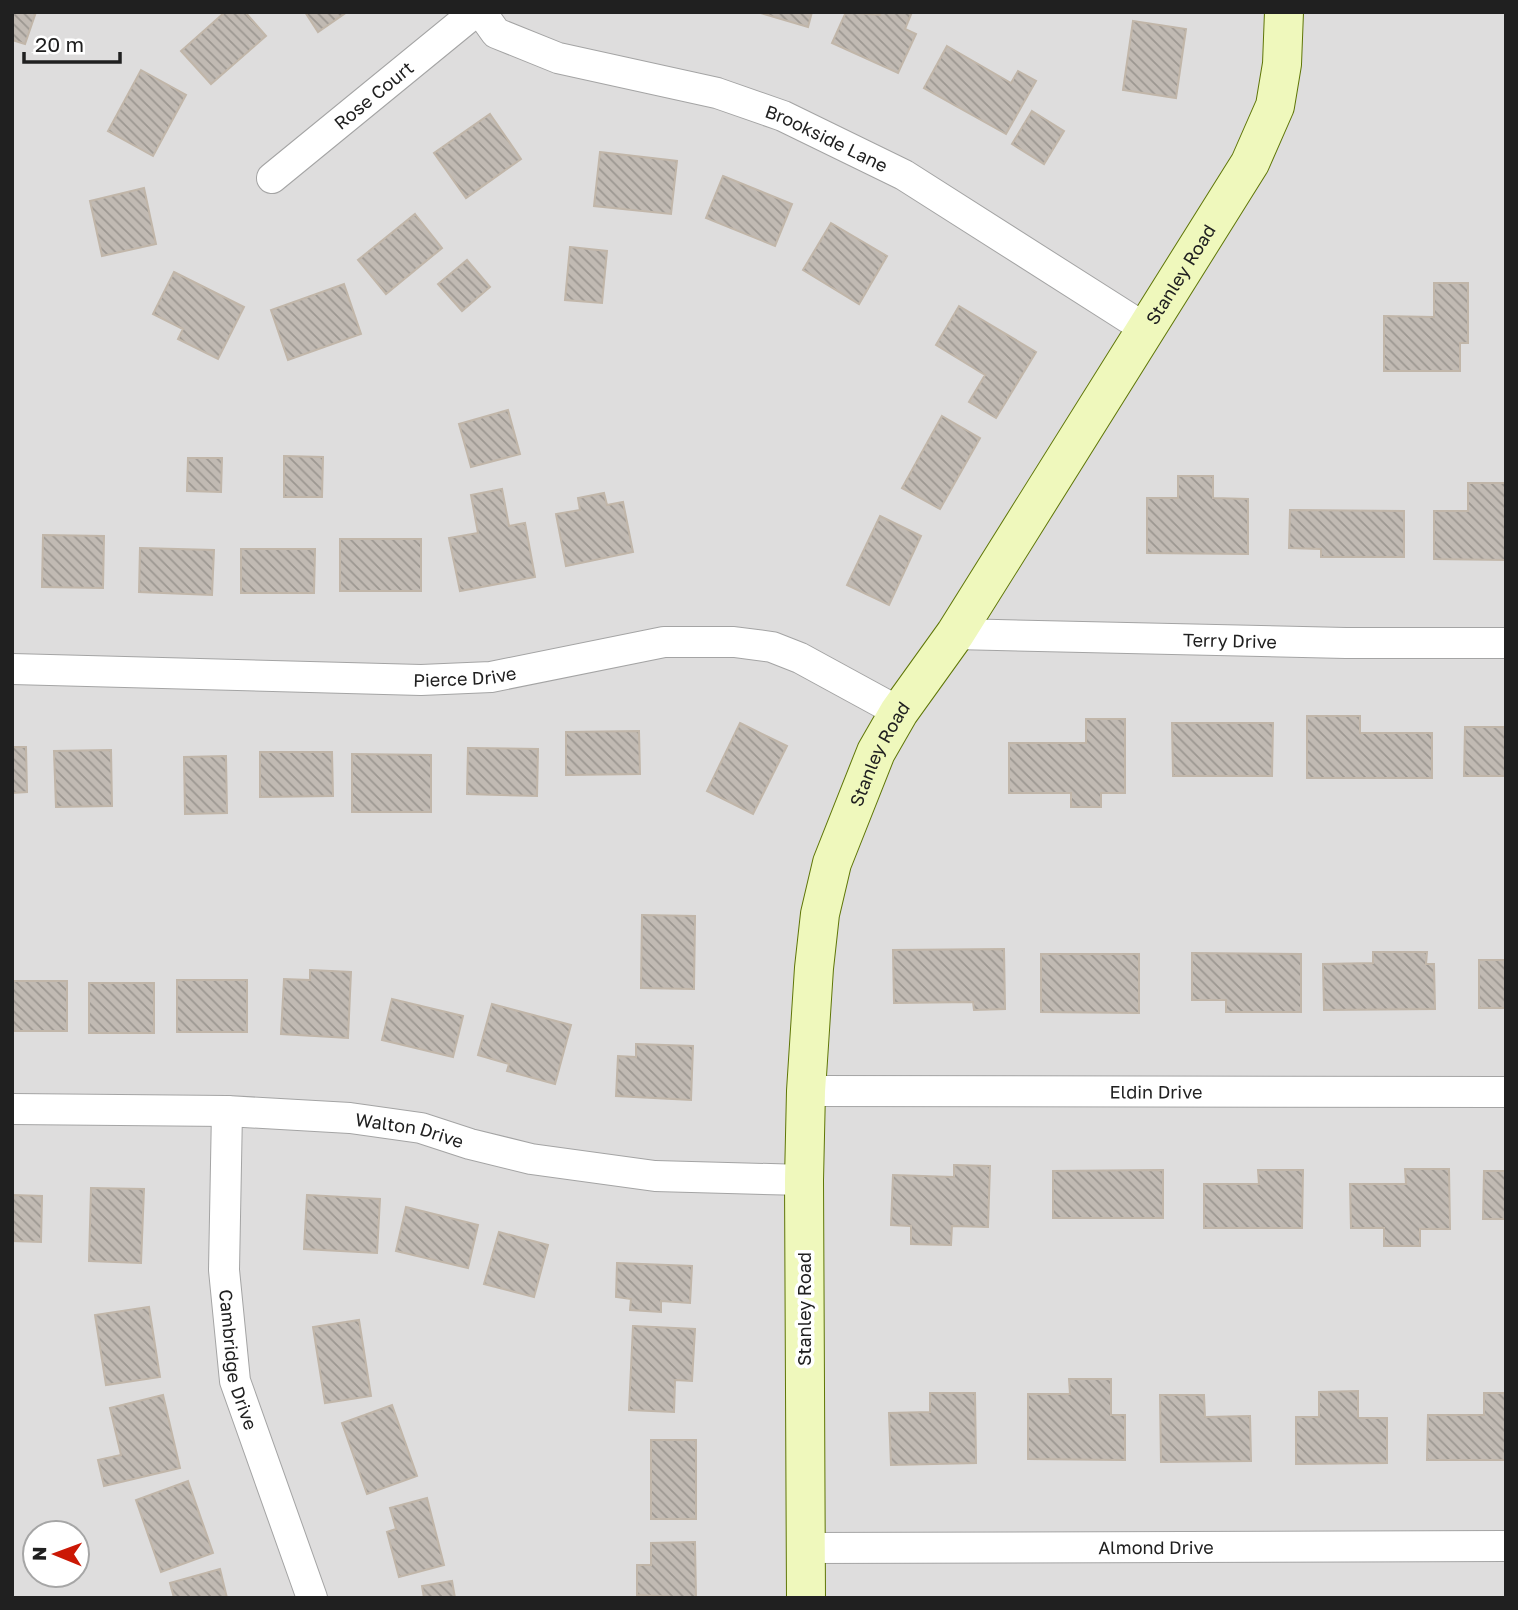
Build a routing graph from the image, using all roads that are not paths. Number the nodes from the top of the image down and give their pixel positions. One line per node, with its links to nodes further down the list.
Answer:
1 (475, 12): 4 (street, Rose Court)
2 (481, 12): 5 (street, Brookside Lane)
3 (1284, 12): 5 (street, Stanley Road)
4 (272, 178)
5 (1146, 329): 6 (street, Stanley Road)
6 (955, 634): 7 (street, Terry Drive); 9 (street, Stanley Road)
7 (1506, 643)
8 (12, 669): 9 (street, Pierce Drive)
9 (899, 712): 10 (street, Stanley Road)
10 (806, 1091): 11 (street, Eldin Drive); 14 (street, Stanley Road)
11 (1506, 1092)
12 (12, 1109): 13 (street, Walton Drive)
13 (227, 1111): 14 (street, Walton Drive); 17 (street, Cambridge Drive)
14 (803, 1180): 16 (street, Stanley Road)
15 (1506, 1546): 16 (street, Almond Drive)
16 (806, 1548): 18 (street, Stanley Road)
17 (312, 1598)
18 (806, 1598)

